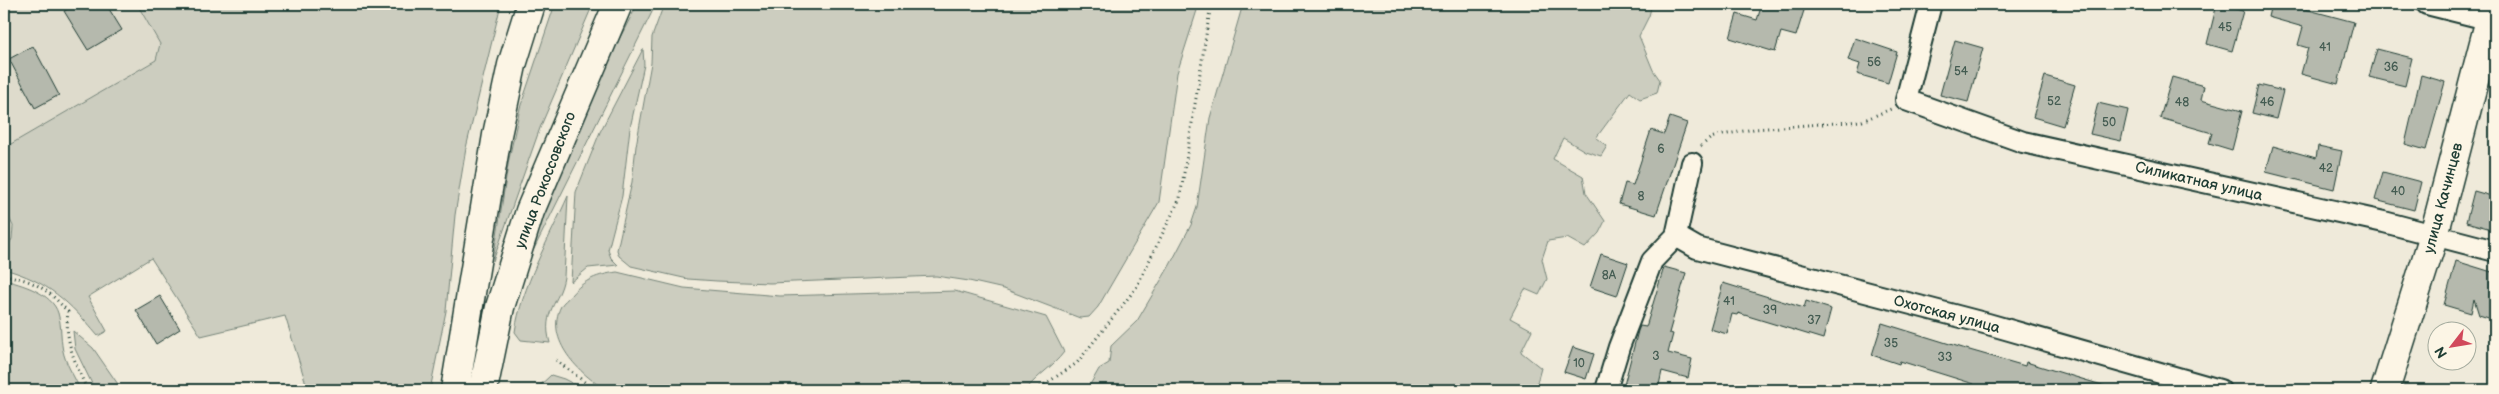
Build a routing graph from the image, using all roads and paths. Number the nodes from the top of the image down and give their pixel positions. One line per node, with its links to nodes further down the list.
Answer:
1 (531, 4): 15 (main road)
2 (618, 4): 16 (main road, улица Рокоссовского)
3 (1211, 4): 18 (path)
4 (1931, 4): 7 (street)
5 (2427, 4): 6 (street)
6 (2493, 15): 9 (main road, улица Качинцев)
7 (1906, 100): 8 (path); 9 (street, Силикатная улица)
8 (1692, 163): 10 (street)
9 (2434, 235): 11 (street, Силикатная улица); 21 (main road, улица Качинцев)
10 (1676, 236): 19 (street); 20 (street, Охотская улица)
11 (2495, 251)
12 (4, 275): 14 (path)
13 (556, 360): 17 (path)
14 (87, 390)
15 (455, 390)
16 (483, 390)
17 (595, 390)
18 (1036, 390)
19 (1606, 390)
20 (2220, 390)
21 (2385, 390)

